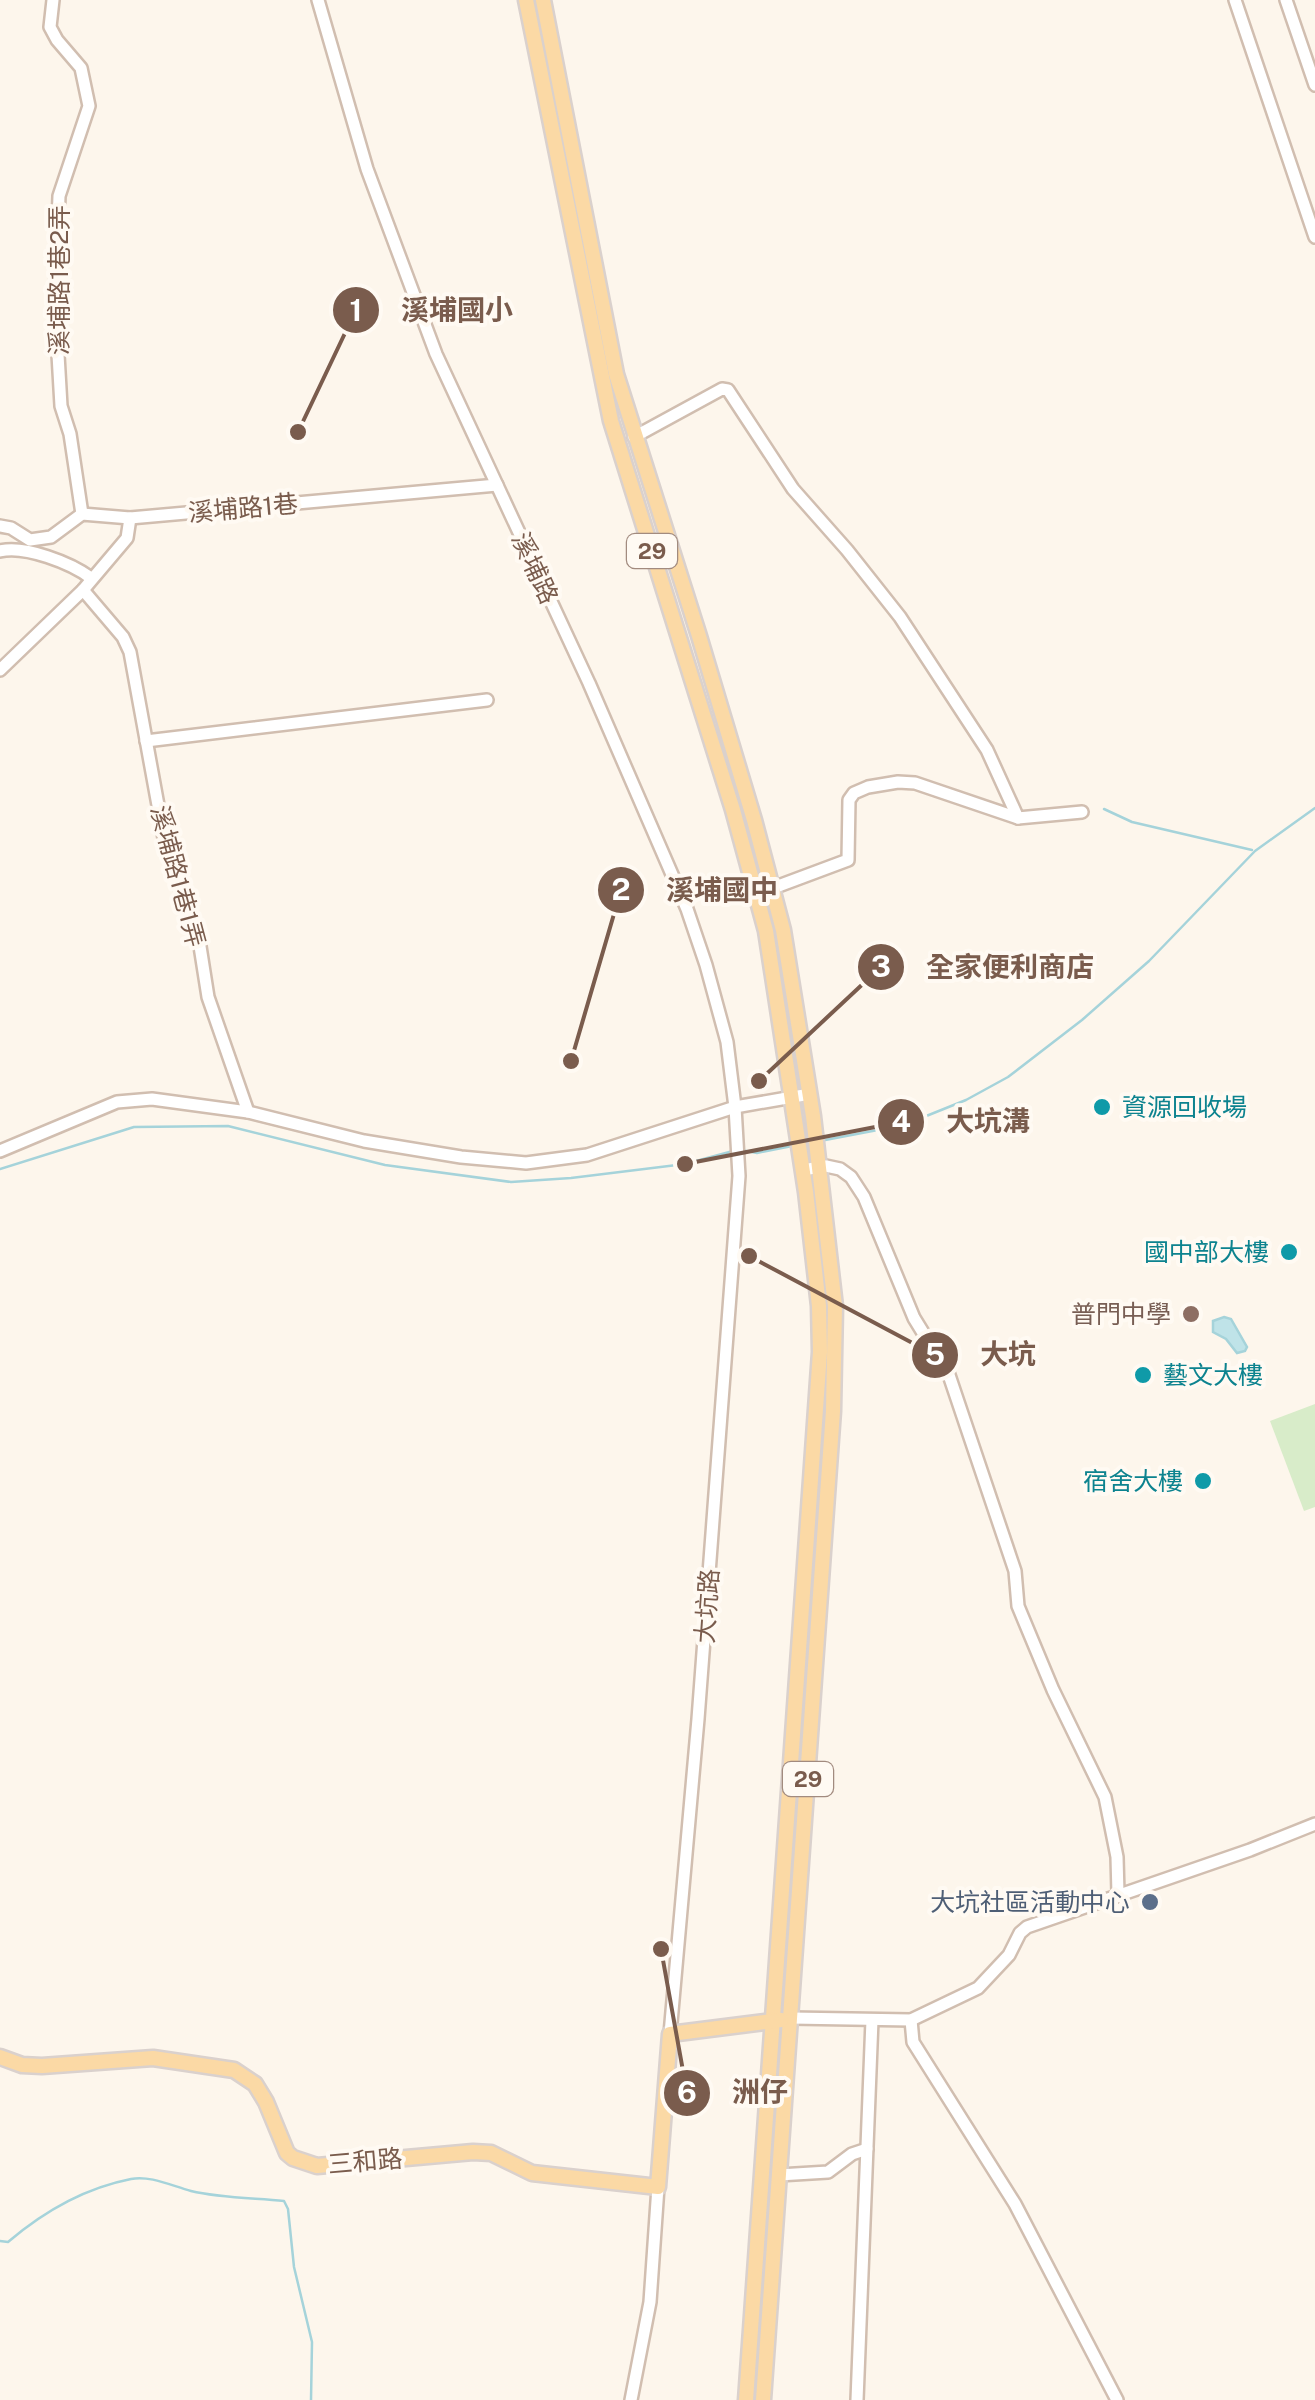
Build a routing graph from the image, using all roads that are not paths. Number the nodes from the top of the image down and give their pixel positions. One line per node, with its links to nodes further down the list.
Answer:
1 (53, 0): 11 (street, 溪埔路1巷2弄)
2 (318, 0): 10 (street, 溪埔路)
3 (526, 0): 24 (main road, 29)
4 (543, 0): 9 (main road, 29)
5 (1235, 0): 8 (street)
6 (1286, 0): 7 (street)
7 (1315, 84)
8 (1315, 237)
9 (634, 437): 21 (street); 22 (main road, 29)
10 (496, 485): 12 (street, 溪埔路1巷); 25 (street, 溪埔路)
11 (82, 514): 12 (street, 溪埔路1巷); 13 (street)
12 (130, 518): 15 (street)
13 (0, 526)
14 (0, 551): 15 (street)
15 (91, 578): 16 (street)
16 (83, 590): 17 (street); 19 (street, 溪埔路1巷1弄)
17 (0, 670)
18 (487, 700): 19 (street)
19 (146, 741): 26 (street, 溪埔路1巷1弄)
20 (1082, 812): 21 (street)
21 (1018, 818): 22 (street)
22 (773, 888): 23 (main road, 29)
23 (810, 1094): 24 (street); 29 (main road, 29)
24 (794, 1097): 25 (street); 30 (main road, 29)
25 (735, 1107): 26 (street); 27 (street, 溪埔路)
26 (248, 1112): 28 (street)
27 (737, 1138): 37 (street, 大坑路)
28 (0, 1150)
29 (819, 1163): 30 (street); 32 (street); 33 (main road, 29)
30 (802, 1165): 36 (main road, 29)
31 (1315, 1824): 32 (street)
32 (1118, 1894): 35 (street)
33 (791, 2018): 34 (street); 36 (main road); 40 (main road, 29)
34 (872, 2020): 35 (street); 39 (street)
35 (910, 2020): 46 (street)
36 (774, 2022): 37 (main road); 43 (main road, 29)
37 (670, 2034): 41 (main road, 大坑路)
38 (0, 2057): 41 (main road, 三和路)
39 (866, 2149): 40 (street); 45 (street)
40 (779, 2174): 44 (main road, 29)
41 (658, 2187): 42 (street, 大坑路)
42 (631, 2400)
43 (746, 2400)
44 (763, 2400)
45 (857, 2400)
46 (1118, 2400)

